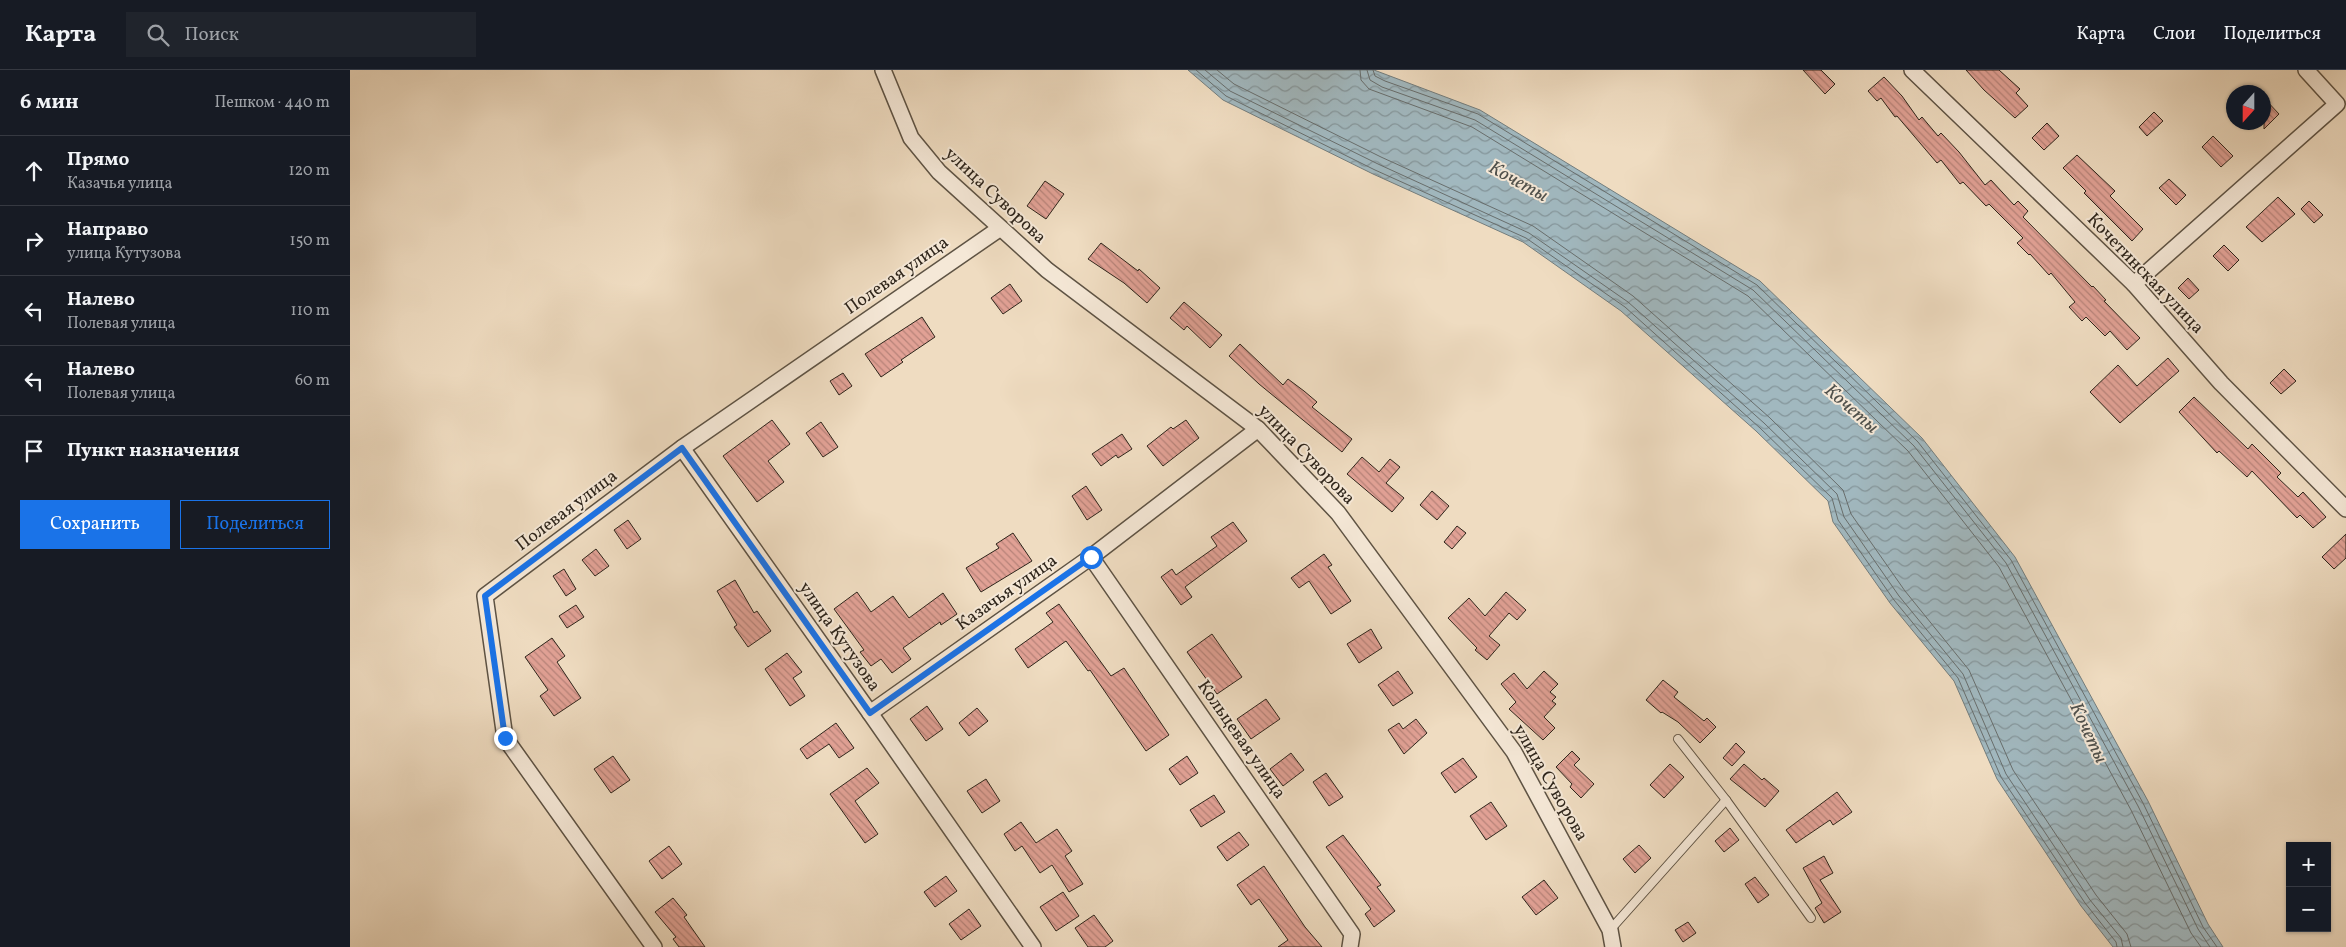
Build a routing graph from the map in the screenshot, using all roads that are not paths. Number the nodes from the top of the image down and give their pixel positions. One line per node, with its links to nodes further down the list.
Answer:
1 (883, 70): 4 (street, улица Суворова)
2 (1912, 70): 5 (street, Кочетинская улица)
3 (2306, 70): 5 (street)
4 (999, 229): 6 (street, улица Суворова); 7 (street, Полевая улица)
5 (2134, 284): 8 (street, Кочетинская улица)
6 (1258, 429): 9 (street, Казачья улица); 14 (street, улица Суворова)
7 (682, 448): 10 (street, улица Кутузова); 15 (street, Полевая улица)
8 (2346, 509)
9 (1091, 557): 10 (street, Казачья улица); 17 (street, Кольцевая улица)
10 (870, 713): 16 (street, улица Кутузова)
11 (1678, 739): 12 (lane)
12 (1726, 800): 13 (lane); 14 (lane)
13 (1811, 918)
14 (1610, 930): 18 (street, улица Суворова)
15 (654, 947)
16 (1033, 947)
17 (1350, 947)
18 (1613, 947)

